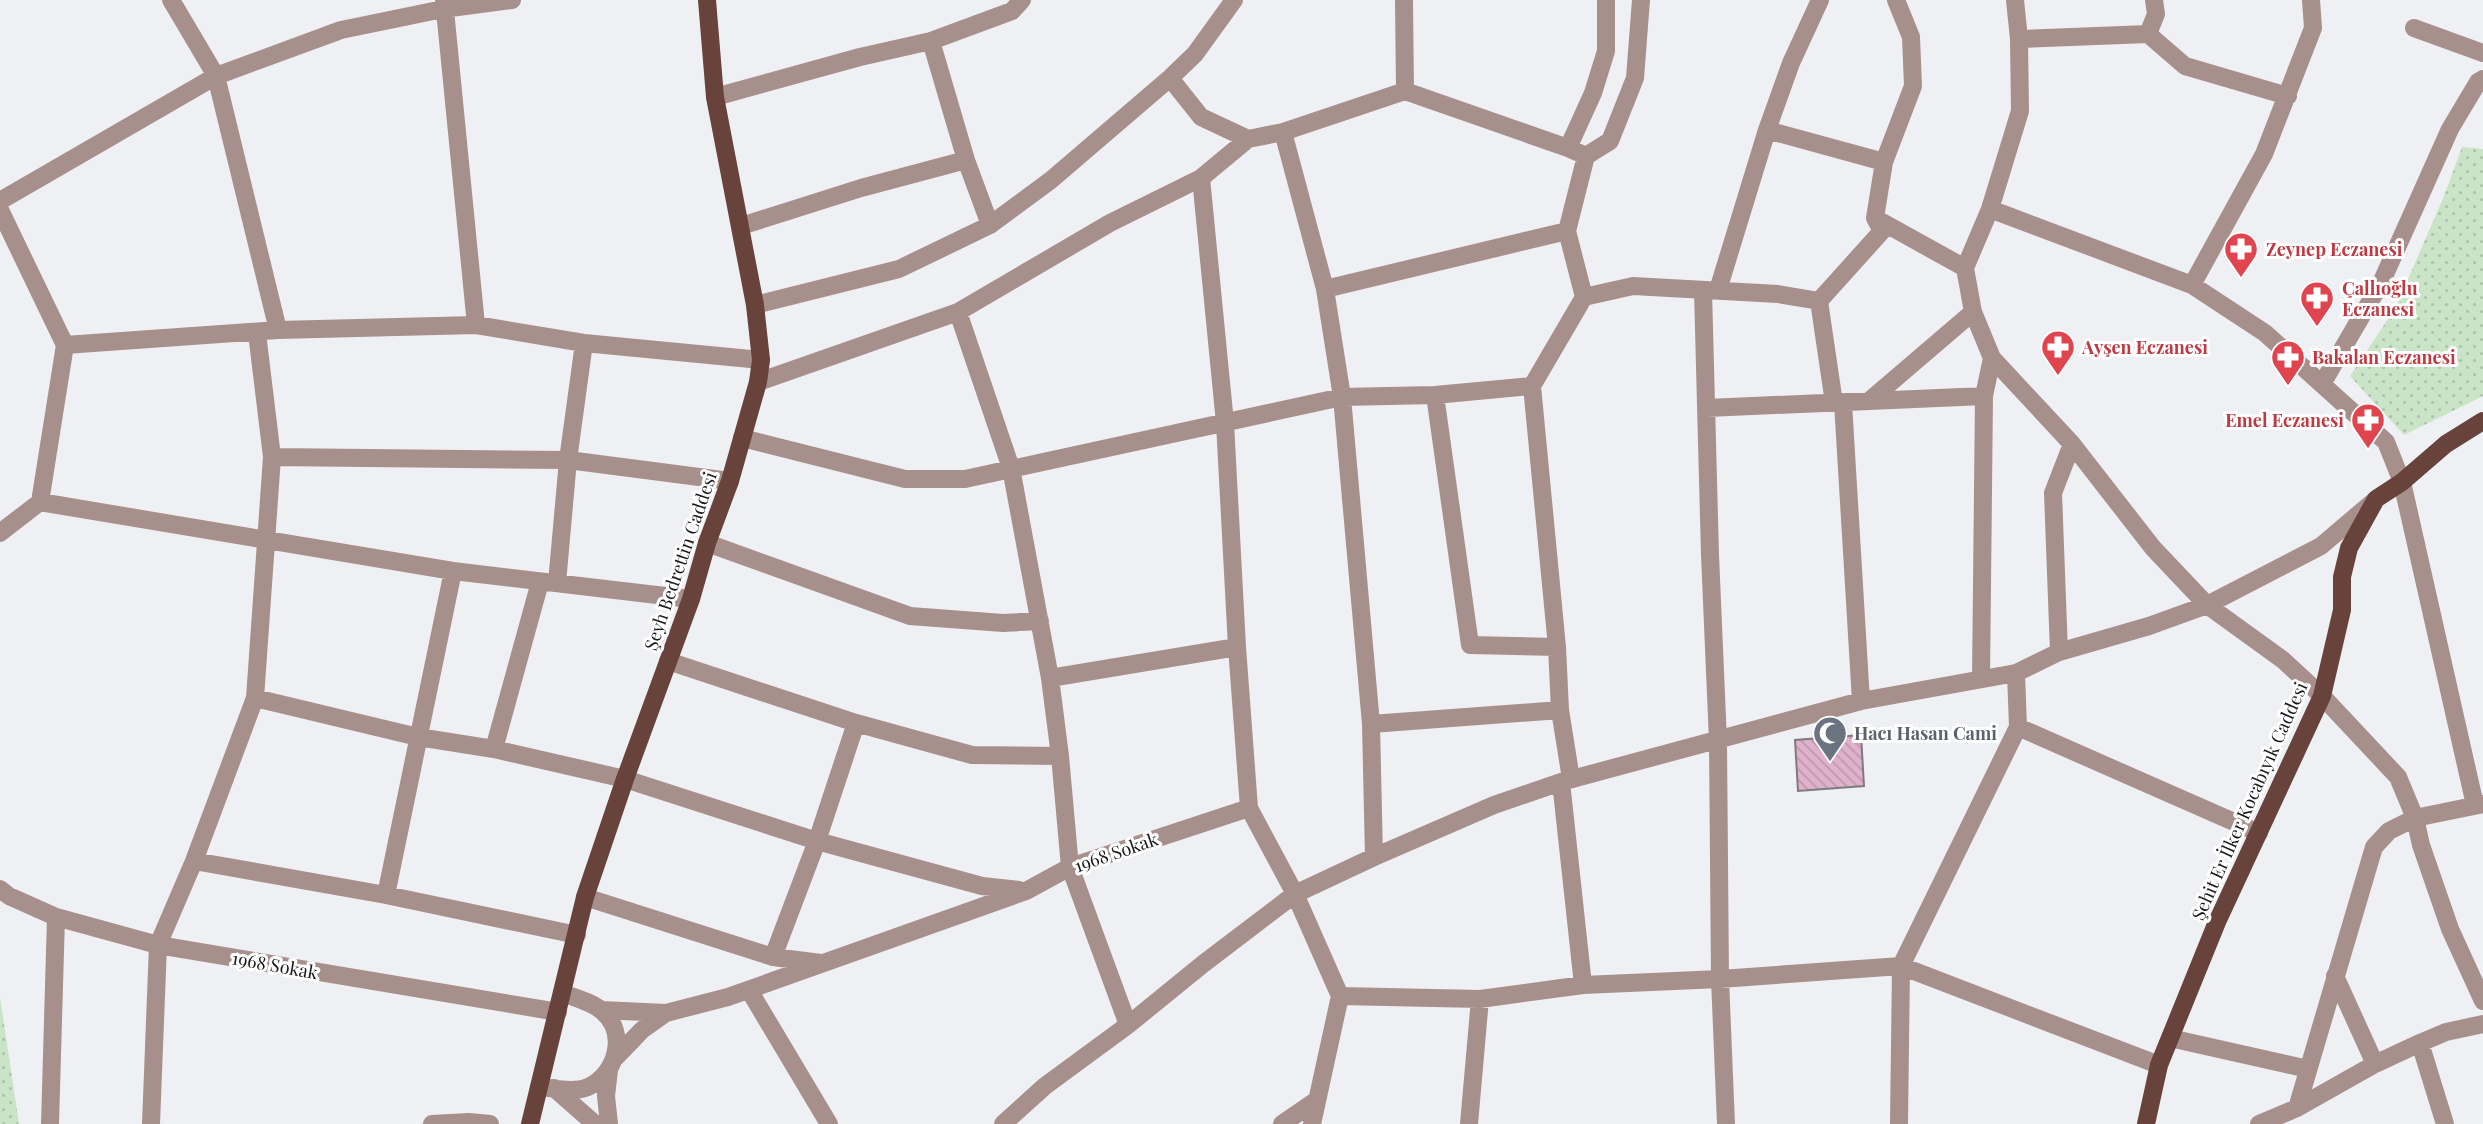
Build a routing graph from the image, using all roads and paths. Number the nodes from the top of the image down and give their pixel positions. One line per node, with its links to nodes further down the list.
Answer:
1 (171, 0): 20 (street)
2 (512, 0): 14 (street)
3 (708, 0): 25 (main road, Şeyh Bedrettin Caddesi)
4 (1022, 0): 18 (street)
5 (1234, 0): 21 (street)
6 (1404, 0): 23 (street)
7 (1606, 0): 29 (street)
8 (1641, 0): 30 (street)
9 (1820, 0): 26 (street)
10 (1896, 0): 32 (street)
11 (2015, 0): 17 (street)
12 (2154, 0): 16 (street)
13 (2311, 0): 24 (street)
14 (441, 3): 20 (street); 50 (street)
15 (2414, 28): 19 (street)
16 (2148, 34): 17 (street); 24 (street)
17 (2019, 39): 35 (street)
18 (931, 41): 25 (street); 31 (street)
19 (2483, 53)
20 (216, 76): 34 (street); 51 (street)
21 (1170, 78): 28 (street); 38 (street)
22 (2483, 79): 58 (street)
23 (1405, 91): 27 (street); 29 (street)
24 (2288, 96): 42 (street)
25 (715, 97): 39 (main road, Şeyh Bedrettin Caddesi)
26 (1767, 130): 32 (street); 44 (street)
27 (1283, 132): 28 (street); 43 (street)
28 (1248, 139): 33 (street)
29 (1568, 148): 30 (street)
30 (1586, 156): 40 (street)
31 (966, 160): 38 (street); 39 (street)
32 (1884, 162): 37 (street)
33 (1201, 178): 48 (street); 67 (street)
34 (0, 201)
35 (1990, 209): 41 (street); 42 (street)
36 (0, 210): 54 (street)
37 (1875, 218): 41 (street); 46 (street)
38 (990, 225): 47 (street)
39 (741, 226): 47 (main road, Şeyh Bedrettin Caddesi)
40 (1567, 230): 43 (street); 45 (street)
41 (1965, 268): 49 (street)
42 (2192, 285): 58 (street)
43 (1325, 289): 62 (street)
44 (1711, 291): 45 (street); 46 (street); 65 (street)
45 (1584, 297): 59 (street)
46 (1819, 301): 64 (street)
47 (755, 305): 56 (main road, Şeyh Bedrettin Caddesi)
48 (958, 312): 57 (street); 72 (street)
49 (1973, 312): 55 (street); 63 (street)
50 (476, 325): 51 (street); 53 (street)
51 (278, 330): 52 (street)
52 (257, 333): 54 (street); 70 (street)
53 (584, 343): 56 (street); 71 (street)
54 (65, 345): 76 (street)
55 (1992, 358): 61 (street); 69 (street)
56 (761, 360): 57 (main road, Şeyh Bedrettin Caddesi)
57 (758, 382): 68 (main road, Şeyh Bedrettin Caddesi)
58 (2322, 384): 74 (street)
59 (1532, 386): 60 (street); 86 (street)
60 (1435, 395): 62 (street); 86 (street)
61 (1984, 396): 63 (street); 91 (street)
62 (1342, 397): 67 (street); 97 (street)
63 (1869, 401): 64 (street)
64 (1839, 403): 65 (street); 94 (street)
65 (1707, 408): 100 (street)
66 (2483, 421): 74 (main road, Şehit Er İlker Kocabıyık Caddesi)
67 (1225, 423): 72 (street); 85 (street)
68 (742, 438): 72 (street); 73 (main road, Şeyh Bedrettin Caddesi)
69 (2072, 444): 83 (street); 87 (street)
70 (272, 457): 71 (street); 78 (street)
71 (568, 460): 73 (street); 81 (street)
72 (1011, 468): 84 (street)
73 (730, 481): 79 (main road, Şeyh Bedrettin Caddesi)
74 (2402, 482): 75 (main road, Şehit Er İlker Kocabıyık Caddesi); 105 (street)
75 (2376, 499): 83 (street); 92 (main road, Şehit Er İlker Kocabıyık Caddesi)
76 (40, 502): 77 (street); 78 (street)
77 (0, 533)
78 (265, 538): 80 (street); 93 (street)
79 (708, 543): 82 (main road, Şeyh Bedrettin Caddesi); 84 (street)
80 (453, 571): 81 (street); 99 (street)
81 (549, 583): 82 (street); 101 (street)
82 (691, 599): 88 (main road, Şeyh Bedrettin Caddesi)
83 (2207, 604): 87 (street); 92 (street)
84 (1040, 621): 90 (street)
85 (1237, 647): 90 (street); 106 (street)
86 (1557, 647): 95 (street)
87 (2059, 652): 89 (street)
88 (668, 661): 96 (street); 103 (main road, Şeyh Bedrettin Caddesi)
89 (2016, 673): 91 (street); 98 (street)
90 (1049, 678): 102 (street)
91 (1981, 679): 94 (street)
92 (2322, 696): 107 (street); 108 (main road, Şehit Er İlker Kocabıyık Caddesi)
93 (255, 698): 99 (street); 111 (street)
94 (1861, 701): 100 (street)
95 (1560, 710): 97 (street); 104 (street)
96 (856, 723): 102 (street); 109 (street)
97 (1371, 724): 110 (street)
98 (2018, 727): 108 (street); 123 (street)
99 (418, 737): 101 (street); 116 (street)
100 (1718, 741): 104 (street); 125 (street)
101 (494, 749): 103 (street)
102 (1060, 755): 112 (street)
103 (625, 779): 109 (street); 117 (main road, Şeyh Bedrettin Caddesi)
104 (1566, 780): 110 (street); 126 (street)
105 (2479, 804): 107 (street)
106 (1249, 808): 112 (street, 1968 Sokak); 115 (street)
107 (2415, 818): 124 (street); 131 (street)
108 (2259, 834): 137 (main road, Şehit Er İlker Kocabıyık Caddesi)
109 (817, 841): 114 (street); 121 (street)
110 (1374, 857): 115 (street)
111 (194, 861): 116 (street); 120 (street)
112 (1070, 867): 114 (street, 1968 Sokak); 136 (street)
113 (0, 889): 118 (street, 1968 Sokak)
114 (1026, 891): 122 (street, 1968 Sokak)
115 (1295, 894): 129 (street); 136 (street)
116 (386, 895): 119 (street)
117 (585, 897): 119 (main road, Şeyh Bedrettin Caddesi); 121 (street)
118 (56, 917): 120 (street, 1968 Sokak); 147 (street)
119 (577, 935): 128 (main road, Şeyh Bedrettin Caddesi)
120 (158, 945): 133 (street, 1968 Sokak); 148 (street)
121 (774, 957): 122 (street)
122 (825, 963): 127 (street, 1968 Sokak)
123 (1901, 966): 125 (street); 141 (street); 160 (street)
124 (2335, 976): 140 (street); 142 (street)
125 (1720, 979): 126 (street); 159 (street)
126 (1583, 985): 130 (street)
127 (749, 990): 134 (street, 1968 Sokak); 154 (street)
128 (562, 993): 132 (street); 133 (main road, Şeyh Bedrettin Caddesi)
129 (1340, 996): 130 (street); 144 (street)
130 (1480, 999): 158 (street)
131 (2483, 1001)
132 (601, 1010): 134 (street); 139 (street)
133 (558, 1012): 143 (main road, Şeyh Bedrettin Caddesi)
134 (666, 1013): 139 (street)
135 (2483, 1024): 138 (street)
136 (1128, 1025): 155 (street)
137 (2170, 1038): 141 (main road, Şehit Er İlker Kocabıyık Caddesi); 142 (street)
138 (2420, 1043): 140 (street); 162 (street)
139 (613, 1063): 143 (street); 153 (street)
140 (2375, 1064): 145 (street)
141 (2159, 1065): 161 (main road, Şehit Er İlker Kocabıyık Caddesi)
142 (2308, 1069): 145 (street)
143 (547, 1088): 151 (main road, Şeyh Bedrettin Caddesi); 152 (street)
144 (1317, 1100): 156 (street); 157 (street)
145 (2297, 1108): 146 (street)
146 (2264, 1123)
147 (50, 1124)
148 (151, 1124)
149 (432, 1124): 150 (street)
150 (490, 1124)
151 (530, 1124)
152 (596, 1124)
153 (609, 1124)
154 (830, 1124)
155 (1003, 1124)
156 (1282, 1124)
157 (1312, 1124)
158 (1469, 1124)
159 (1727, 1124)
160 (1899, 1124)
161 (2146, 1124)
162 (2445, 1124)

